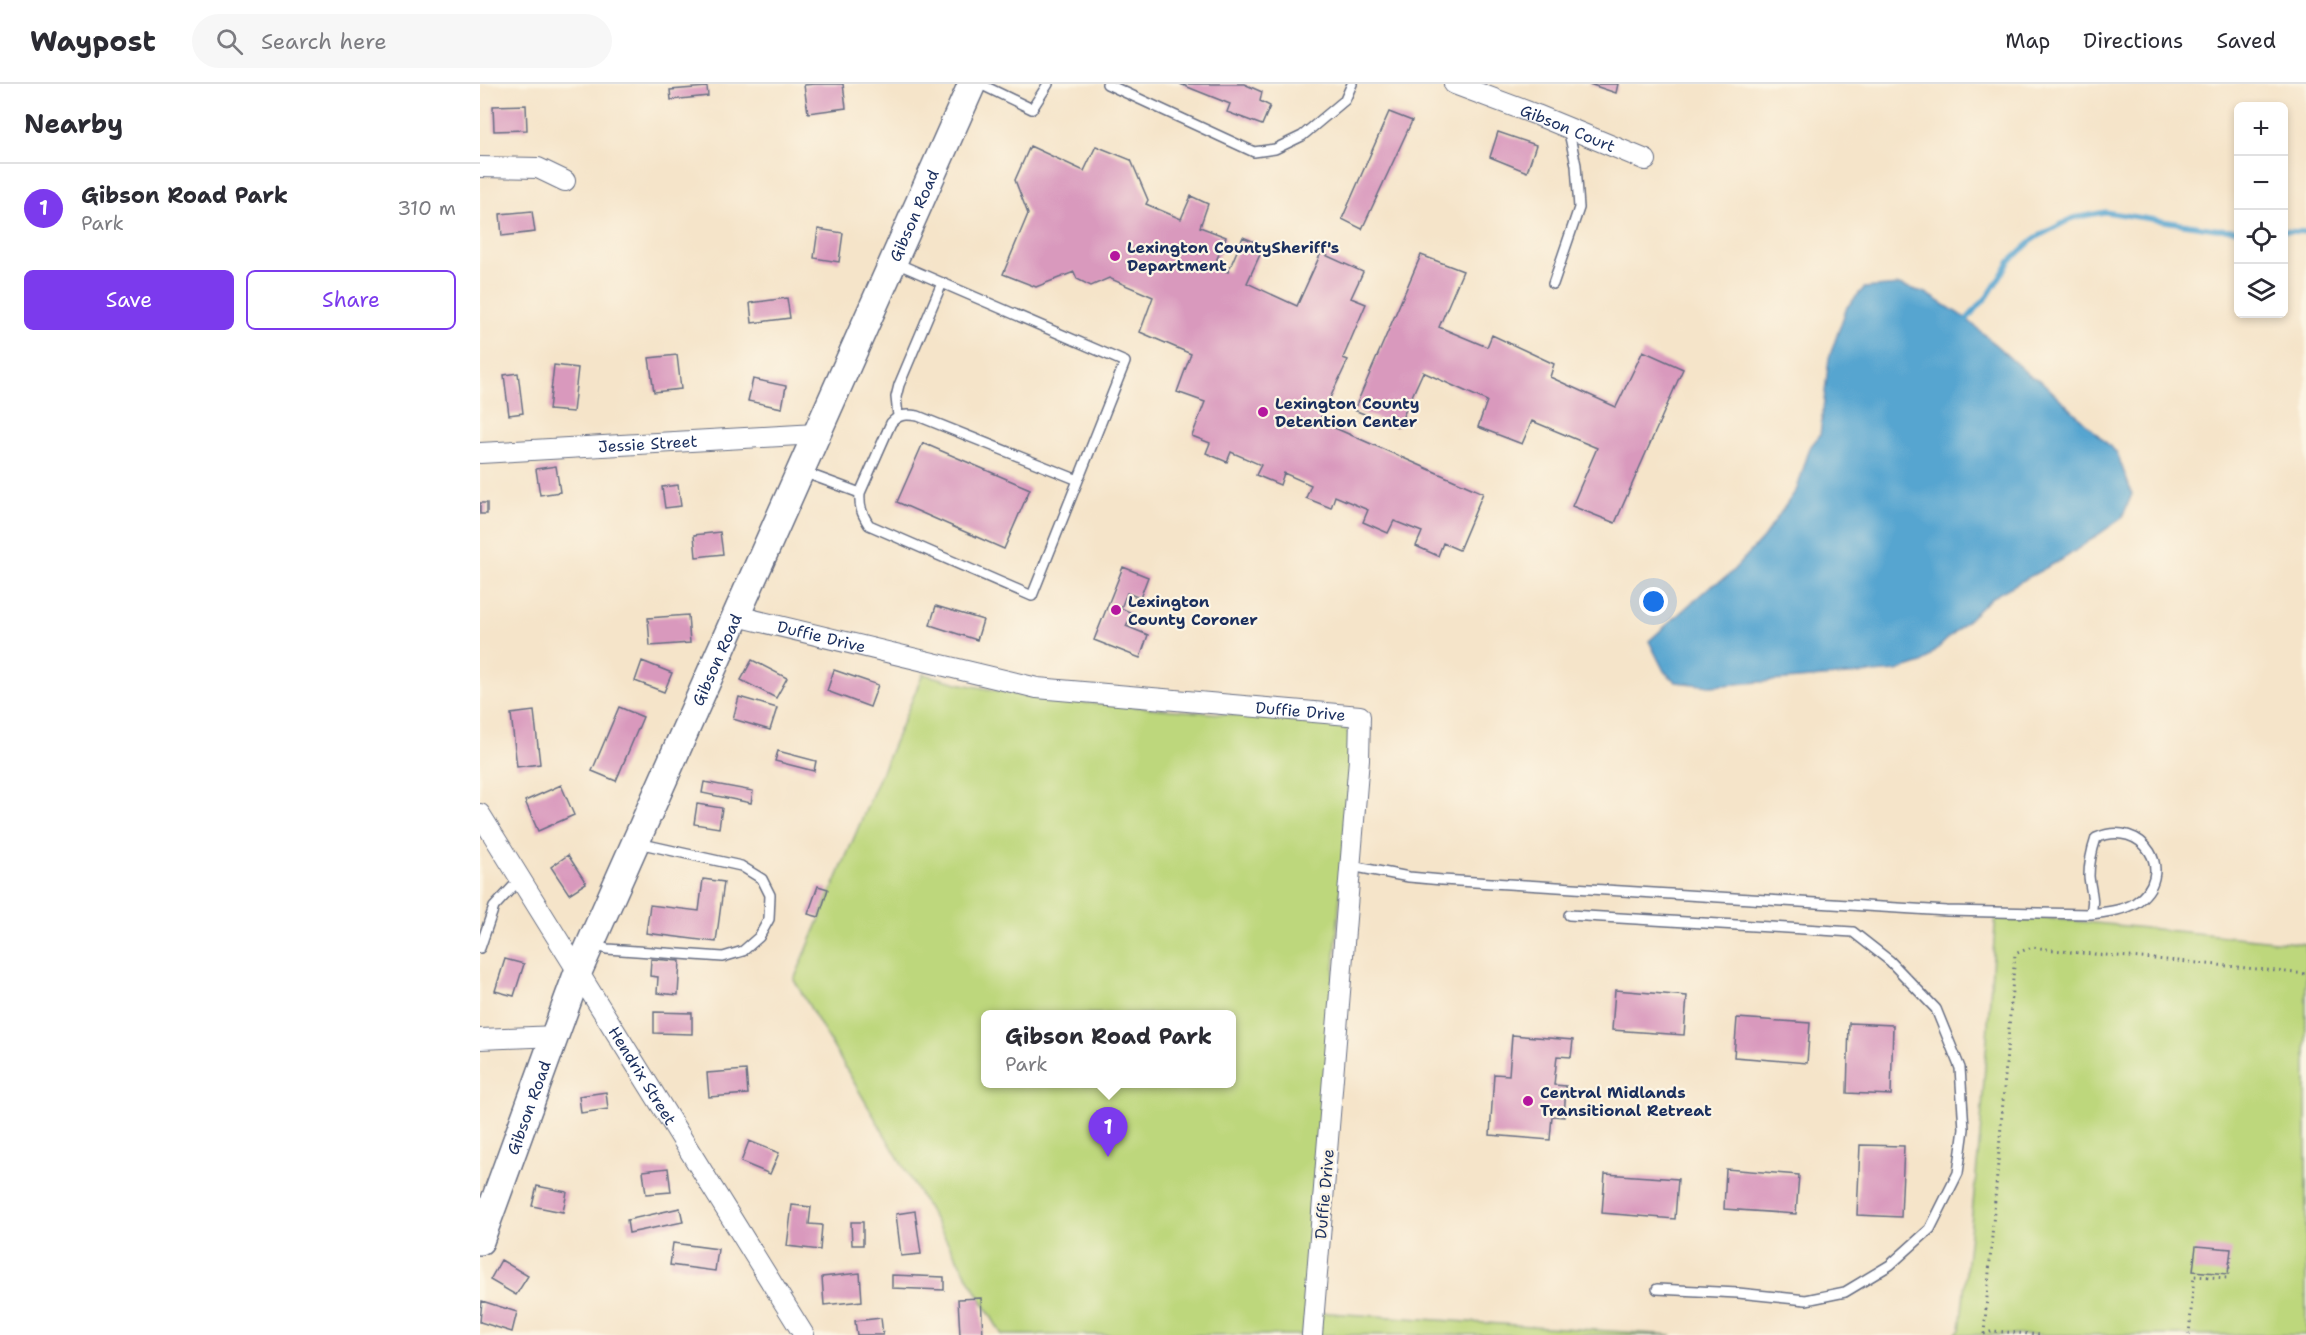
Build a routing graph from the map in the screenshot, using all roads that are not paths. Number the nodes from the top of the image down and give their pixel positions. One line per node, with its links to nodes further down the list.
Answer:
1 (972, 84): 11 (street, Gibson Road)
2 (980, 84): 3 (lane)
3 (1048, 84)
4 (1107, 84): 5 (lane)
5 (1352, 84)
6 (1454, 84): 7 (street, Gibson Court)
7 (1568, 128): 8 (street, Gibson Court); 13 (lane)
8 (1646, 160)
9 (480, 167): 10 (street)
10 (565, 181)
11 (893, 262): 12 (lane); 15 (street, Gibson Road)
12 (942, 283): 14 (lane); 18 (lane)
13 (1553, 284)
14 (898, 416): 18 (lane); 19 (lane)
15 (816, 434): 16 (street, Jessie Street); 17 (street, Gibson Road)
16 (480, 453)
17 (800, 471): 19 (lane); 20 (street, Gibson Road)
18 (1078, 480): 19 (lane)
19 (860, 493)
20 (737, 616): 22 (street, Gibson Road); 23 (street, Duffie Drive)
21 (480, 814): 24 (street, Hendrix Street)
22 (636, 842): 27 (street, Gibson Road); 27 (lane)
23 (1351, 866): 25 (lane); 35 (street, Duffie Drive)
24 (520, 879): 28 (lane); 29 (street, Hendrix Street)
25 (2090, 914): 25 (lane)
26 (1569, 915): 33 (lane)
27 (591, 944): 29 (street, Gibson Road)
28 (480, 948)
29 (578, 972): 30 (street, Gibson Road); 34 (street, Hendrix Street)
30 (556, 1036): 31 (street); 32 (street, Gibson Road)
31 (480, 1039)
32 (480, 1241)
33 (1658, 1289)
34 (804, 1335)
35 (1312, 1335)

